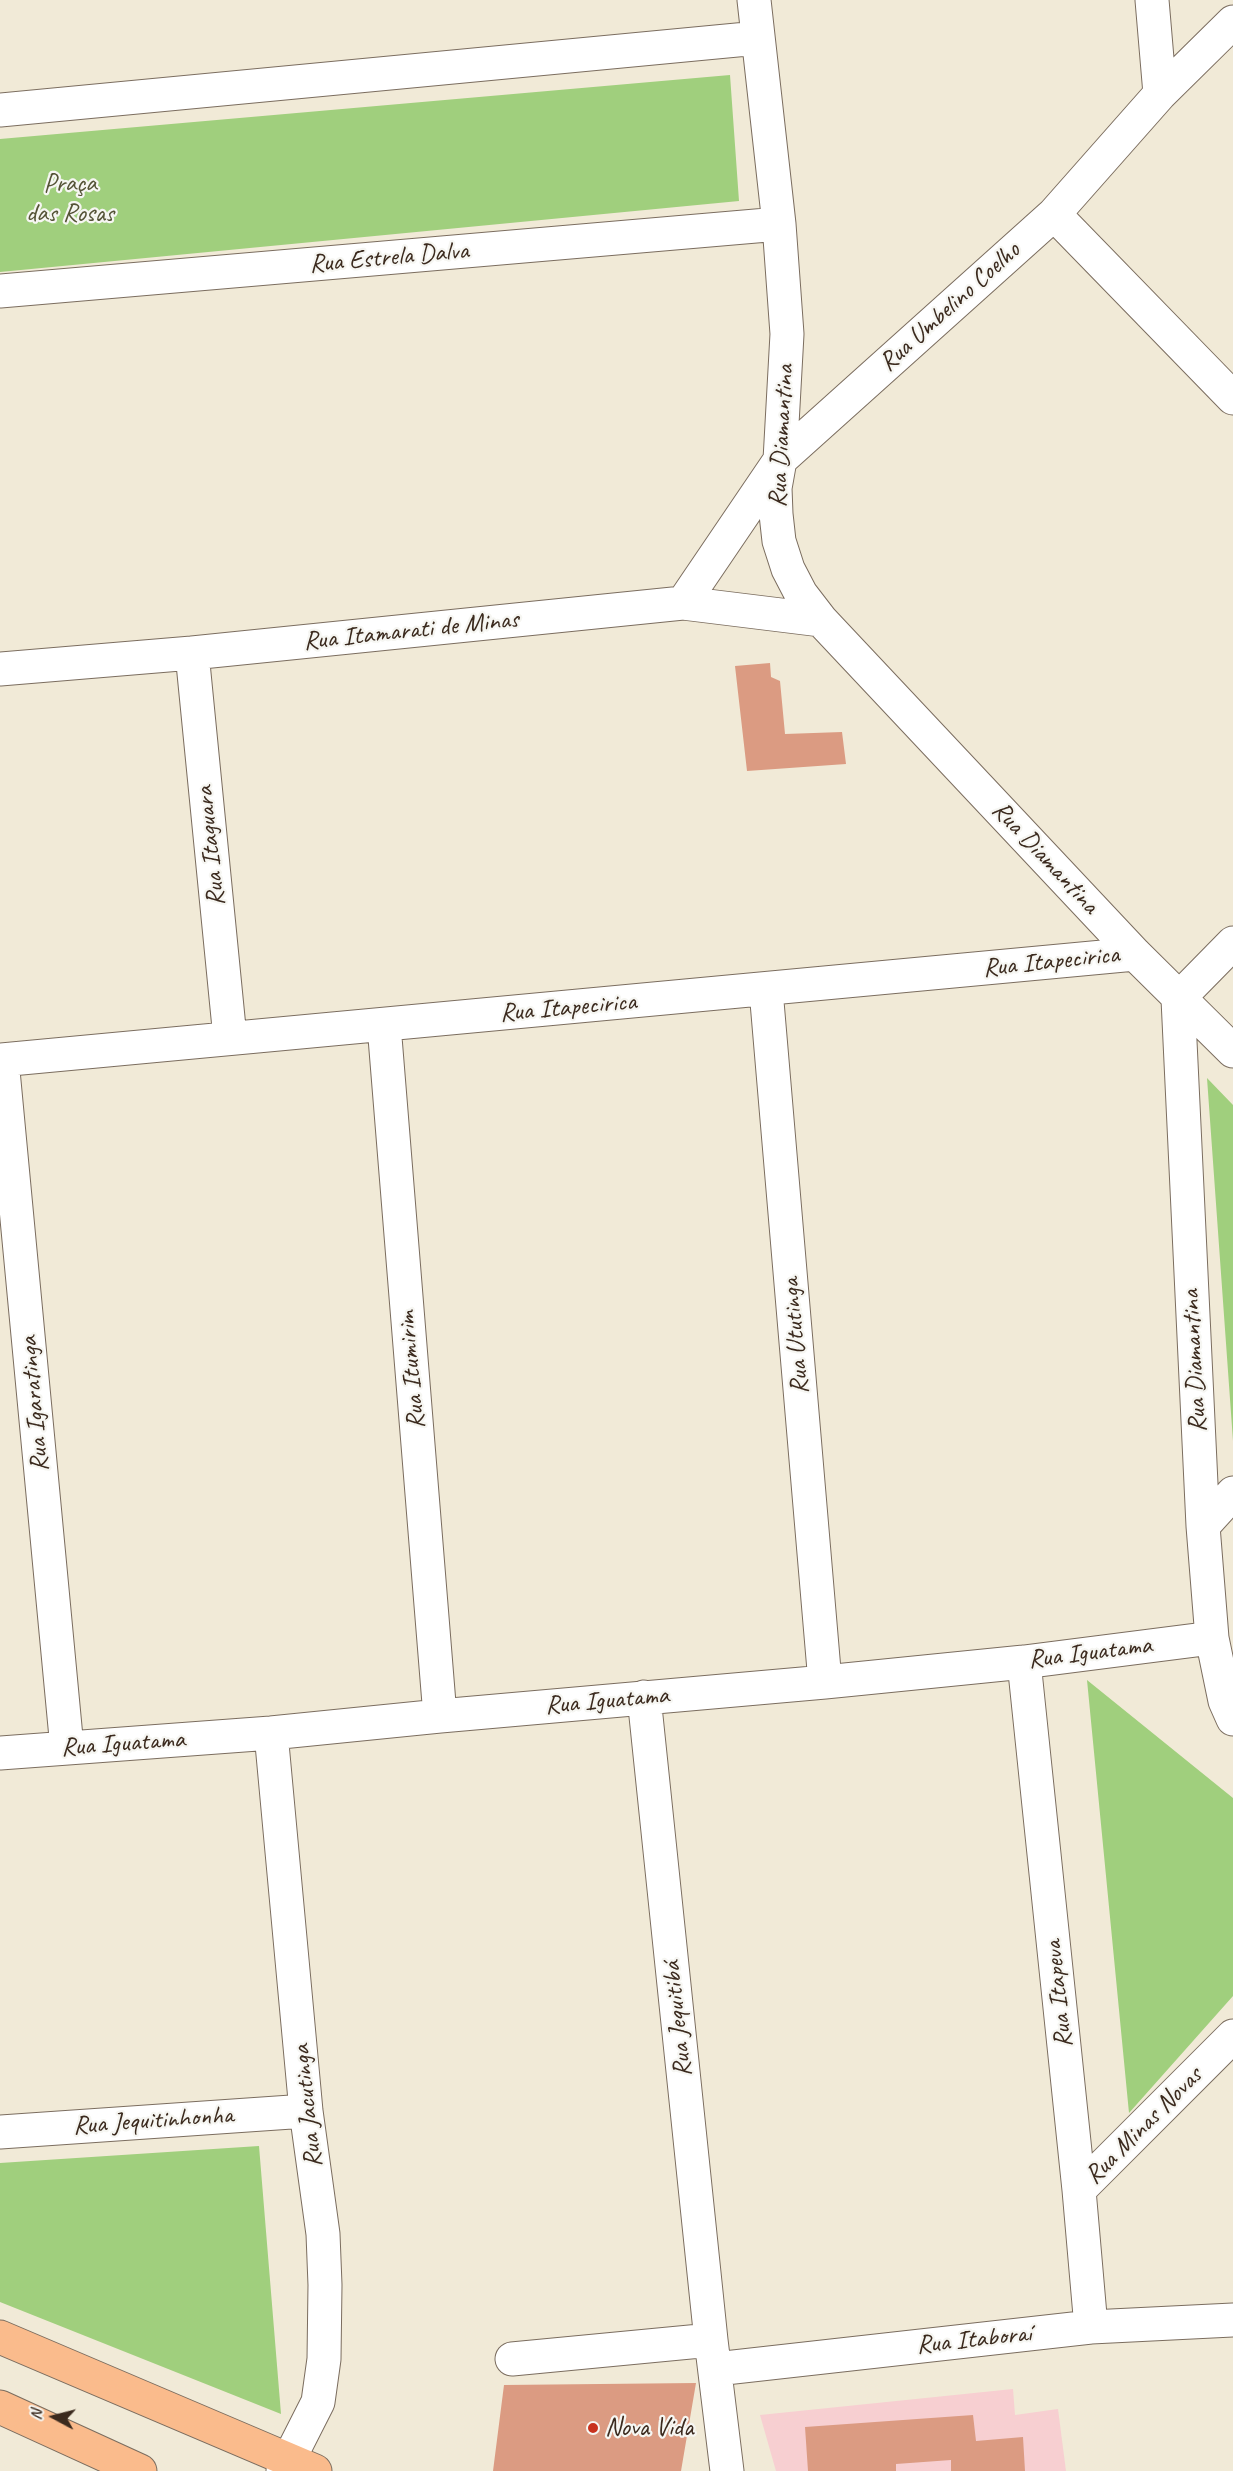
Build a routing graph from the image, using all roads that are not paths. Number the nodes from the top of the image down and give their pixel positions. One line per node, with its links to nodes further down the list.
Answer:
1 (754, 0): 4 (street, Rua Diamantina)
2 (1152, 0): 5 (street)
3 (1233, 22): 5 (street, Rua Umbelino Coelho)
4 (758, 38): 6 (street); 8 (street, Rua Diamantina)
5 (1160, 94): 7 (street, Rua Umbelino Coelho)
6 (0, 110)
7 (1054, 214): 10 (street); 11 (street, Rua Umbelino Coelho)
8 (778, 224): 9 (street, Rua Estrela Dalva); 11 (street, Rua Diamantina)
9 (0, 291)
10 (1233, 398)
11 (780, 460): 12 (street, Rua Umbelino Coelho); 13 (street, Rua Diamantina)
12 (683, 603): 13 (street, Rua Itamarati de Minas); 14 (street, Rua Itamarati de Minas)
13 (821, 620): 17 (street, Rua Diamantina)
14 (192, 653): 15 (street, Rua Itamarati de Minas); 21 (street, Rua Itaguara)
15 (0, 669)
16 (1233, 943): 19 (street)
17 (1135, 954): 18 (street, Rua Itapecirica); 19 (street, Rua Diamantina)
18 (766, 990): 20 (street, Rua Itapecirica); 28 (street, Rua Ututinga)
19 (1178, 999): 22 (street, Rua Diamantina); 25 (street, Rua Diamantina)
20 (384, 1025): 21 (street, Rua Itapecirica); 30 (street, Rua Itumirim)
21 (230, 1038): 23 (street, Rua Itapecirica)
22 (1233, 1051)
23 (1, 1060): 33 (street, Rua Igaratinga)
24 (1233, 1493): 25 (street)
25 (1203, 1526): 26 (street, Rua Diamantina)
26 (1212, 1638): 27 (street, Rua Iguatama); 31 (street, Rua Diamantina)
27 (1024, 1662): 28 (street, Rua Iguatama); 38 (street, Rua Itapeva)
28 (825, 1682): 29 (street, Rua Iguatama)
29 (644, 1697): 30 (street, Rua Iguatama); 42 (street, Rua Jequitibá)
30 (440, 1716): 32 (street, Rua Iguatama)
31 (1233, 1719)
32 (272, 1733): 33 (street, Rua Iguatama); 36 (street, Rua Jacutinga)
33 (67, 1748): 34 (street, Rua Iguatama)
34 (0, 1753)
35 (1233, 2036): 38 (street, Rua Minas Novas)
36 (306, 2110): 37 (street, Rua Jequitinhonha); 45 (street, Rua Jacutinga)
37 (0, 2132)
38 (1080, 2190): 40 (street, Rua Itapeva)
39 (1233, 2320): 40 (street, Rua Itaboraí)
40 (1091, 2327): 42 (street, Rua Itaboraí)
41 (0, 2337): 45 (main road)
42 (714, 2355): 43 (street); 47 (street, Rua Jequitibá)
43 (512, 2359)
44 (2, 2414): 46 (main road)
45 (296, 2467)
46 (140, 2471)
47 (728, 2471)

